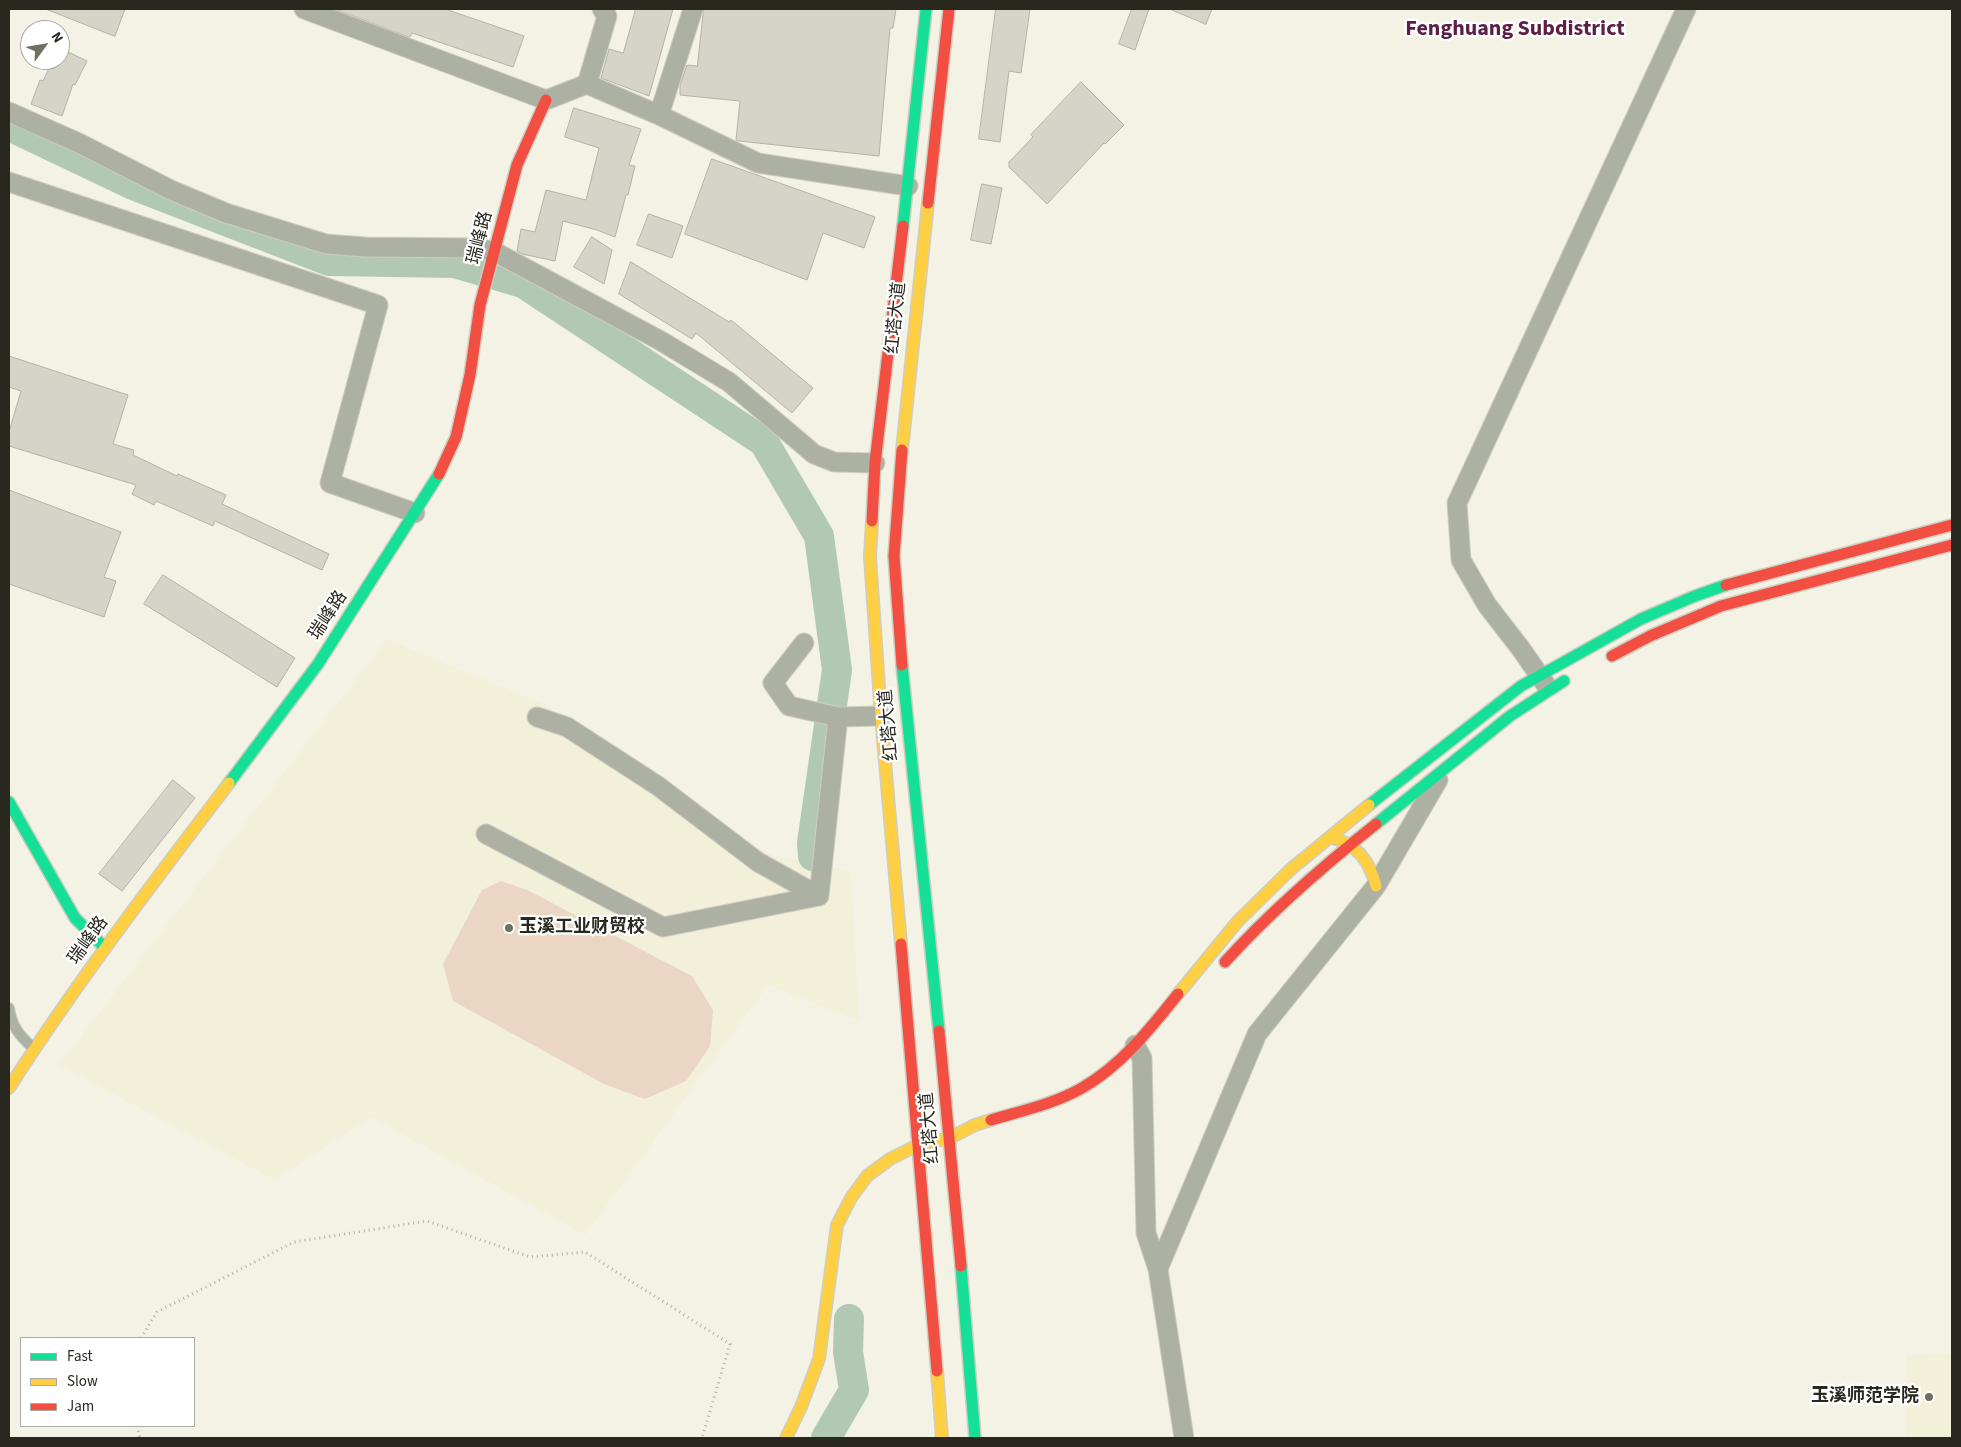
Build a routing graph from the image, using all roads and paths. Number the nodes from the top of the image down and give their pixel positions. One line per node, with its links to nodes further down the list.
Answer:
1 (304, 9): 8 (street)
2 (602, 9): 7 (street)
3 (692, 9): 10 (street)
4 (926, 9): 12 (street, 红塔大道)
5 (949, 9): 38 (street, 红塔大道)
6 (1686, 9): 21 (street)
7 (587, 84): 8 (street); 10 (street)
8 (546, 100): 13 (street, 瑞峰路)
9 (9, 112): 13 (street)
10 (659, 115): 12 (street)
11 (9, 182): 15 (street)
12 (908, 186): 14 (street, 红塔大道)
13 (494, 255): 14 (street); 15 (street, 瑞峰路)
14 (874, 463): 24 (street, 红塔大道)
15 (415, 513): 32 (street, 瑞峰路)
16 (1952, 525): 21 (street)
17 (1952, 544): 19 (street)
18 (804, 643): 22 (street)
19 (1599, 663)
20 (1574, 676): 21 (street)
21 (1544, 683): 25 (street); 28 (street)
22 (830, 715): 24 (street); 31 (street)
23 (537, 716): 31 (street)
24 (881, 716): 40 (street, 红塔大道)
25 (1443, 771): 29 (street); 30 (street)
26 (9, 802): 32 (street)
27 (486, 834): 31 (street)
28 (1328, 837): 29 (street); 36 (street)
29 (1349, 844): 30 (street); 33 (street)
30 (1376, 886): 41 (street)
31 (819, 896)
32 (105, 948): 35 (street, 瑞峰路)
33 (1216, 973)
34 (9, 1008): 35 (lane)
35 (34, 1049): 37 (street, 瑞峰路)
36 (1139, 1055): 38 (street); 41 (street)
37 (9, 1088)
38 (950, 1138): 39 (street); 40 (street); 46 (street, 红塔大道)
39 (969, 1139)
40 (918, 1145): 44 (street); 45 (street, 红塔大道)
41 (1158, 1269): 47 (street)
42 (143, 1337): 43 (path)
43 (702, 1438)
44 (786, 1438)
45 (942, 1438)
46 (975, 1438)
47 (1184, 1438)

